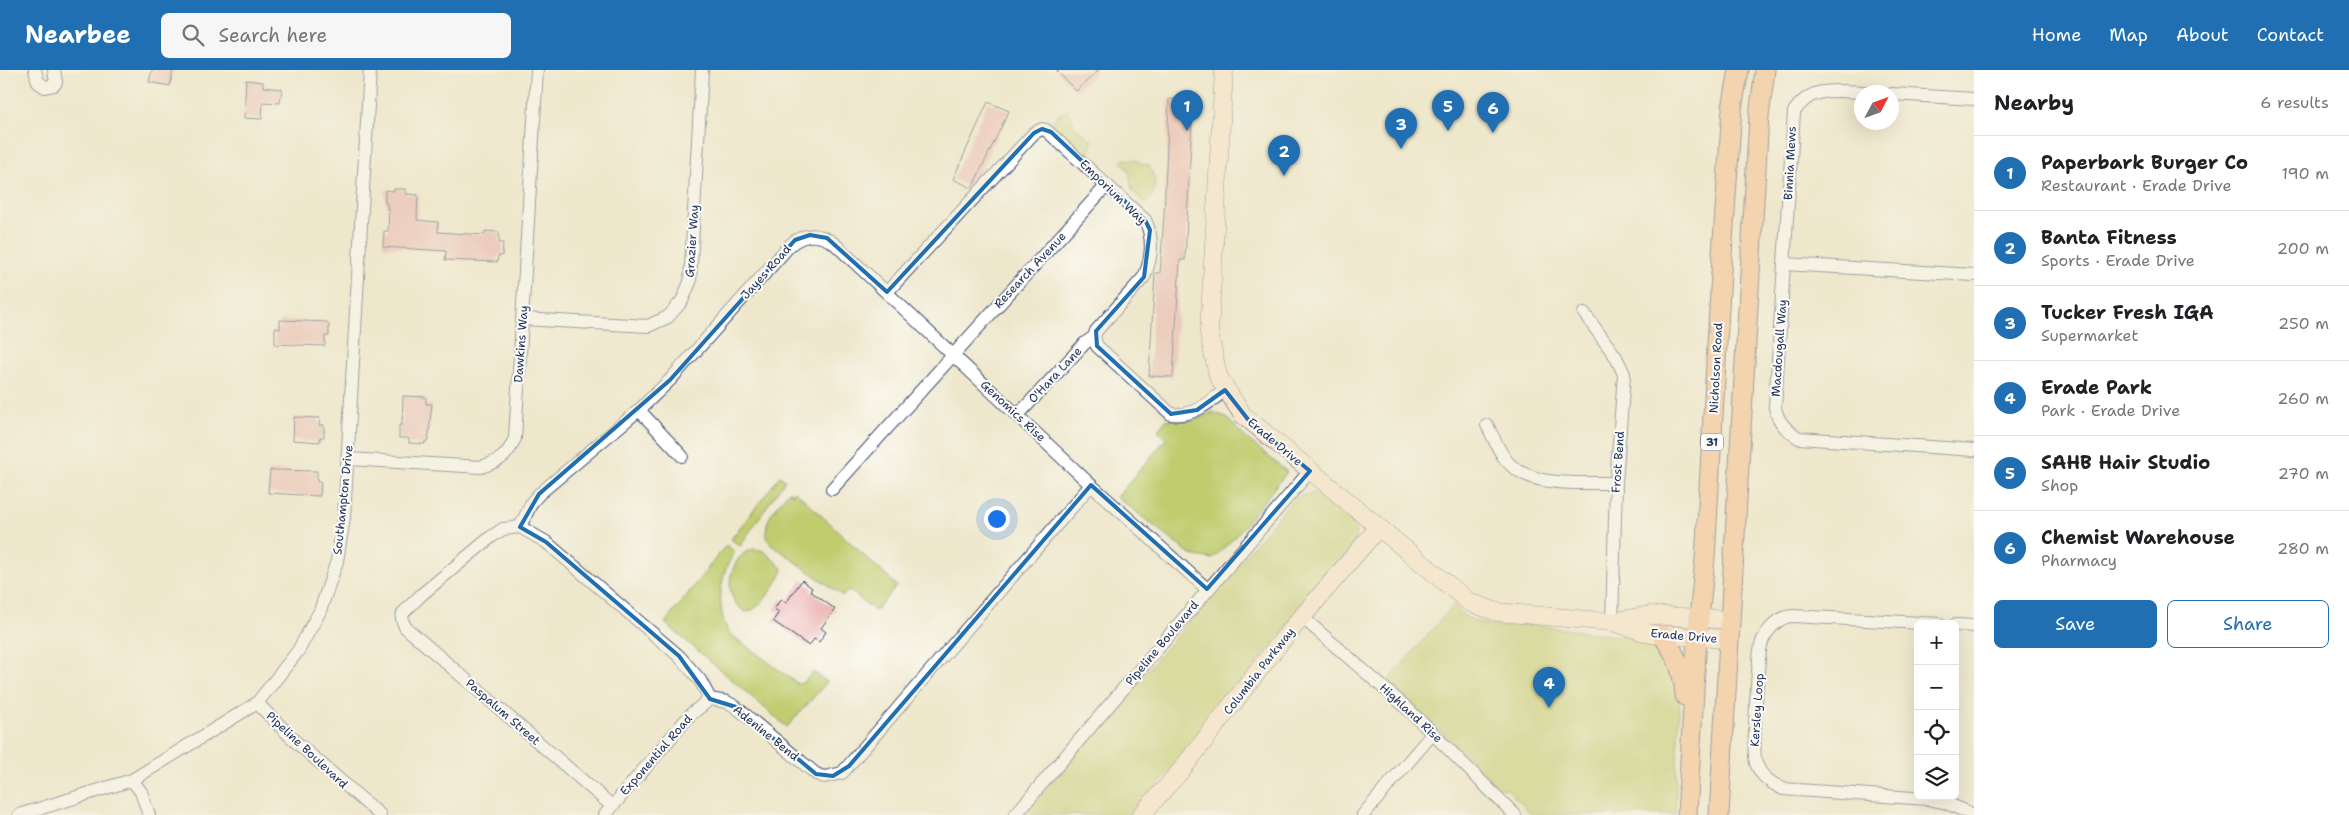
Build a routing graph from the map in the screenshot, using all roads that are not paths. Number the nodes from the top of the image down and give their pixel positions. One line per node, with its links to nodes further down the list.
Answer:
1 (35, 70): 2 (street)
2 (54, 70)
3 (370, 70): 26 (street, Southampton Drive)
4 (537, 70): 17 (street, Dawkins Way)
5 (702, 70): 17 (street, Grazier Way)
6 (1224, 70): 20 (street, Erade Drive)
7 (1739, 70): 40 (main road, Nicholson Road / 31)
8 (1765, 70): 35 (main road, 31)
9 (1854, 92): 13 (street, Binnia Mews)
10 (1899, 94): 11 (street)
11 (1974, 99)
12 (1107, 185): 15 (street, Emporium Way); 18 (street, Emporium Way); 19 (street, Research Avenue)
13 (1784, 264): 14 (street); 24 (street, Macdougall Way)
14 (1974, 275)
15 (887, 292): 19 (street, Jayes Road); 21 (street, Jayes Road)
16 (1584, 313): 28 (street, Frost Bend)
17 (522, 319): 26 (street, Dawkins Way)
18 (1094, 337): 20 (street); 22 (street, O'Hara Lane)
19 (953, 355): 22 (street, Genomics Rise); 30 (street)
20 (1225, 390): 27 (street, Erade Drive)
21 (639, 410): 25 (street); 31 (street, Jayes Road)
22 (1018, 415): 29 (street, Genomics Rise)
23 (1487, 425): 28 (street)
24 (1974, 450)
25 (682, 456)
26 (348, 459): 44 (street, Southampton Drive)
27 (1310, 471): 32 (street, Erade Drive); 33 (street, Pipeline Boulevard)
28 (1616, 483): 36 (street, Frost Bend)
29 (1091, 485): 33 (street, Genomics Rise); 43 (street, Adenine Bend)
30 (832, 489)
31 (520, 528): 43 (street); 49 (street, Paspalum Street)
32 (1378, 528): 34 (street, Columbia Parkway); 36 (street, Erade Drive)
33 (1207, 589): 54 (street, Pipeline Boulevard)
34 (1302, 617): 45 (street, Highland Rise); 55 (street, Columbia Parkway)
35 (1729, 620): 40 (street, Erade Drive); 42 (main road, 31)
36 (1612, 622): 40 (street, Erade Drive); 41 (street, Erade Drive)
37 (1914, 623): 60 (street, Kersley Loop)
38 (1959, 625): 39 (street)
39 (1974, 626)
40 (1698, 628): 41 (street, Erade Drive); 42 (street, Erade Drive); 46 (main road, Nicholson Road / 31)
41 (1662, 635): 46 (main road)
42 (1728, 639): 59 (main road, 31)
43 (710, 699): 49 (street, Exponential Road)
44 (257, 703): 47 (street, Southampton Drive); 48 (street, Pipeline Boulevard)
45 (1433, 733): 56 (street); 57 (street, Highland Rise)
46 (1688, 762): 58 (main road, Nicholson Road / 31)
47 (132, 780): 50 (street, Southampton Drive); 51 (street)
48 (367, 804): 52 (street); 53 (street, Pipeline Boulevard)
49 (609, 811)
50 (19, 815)
51 (149, 815)
52 (358, 815)
53 (380, 815)
54 (1015, 815)
55 (1141, 815)
56 (1363, 815)
57 (1515, 815)
58 (1686, 815)
59 (1720, 815)
60 (1974, 815)

